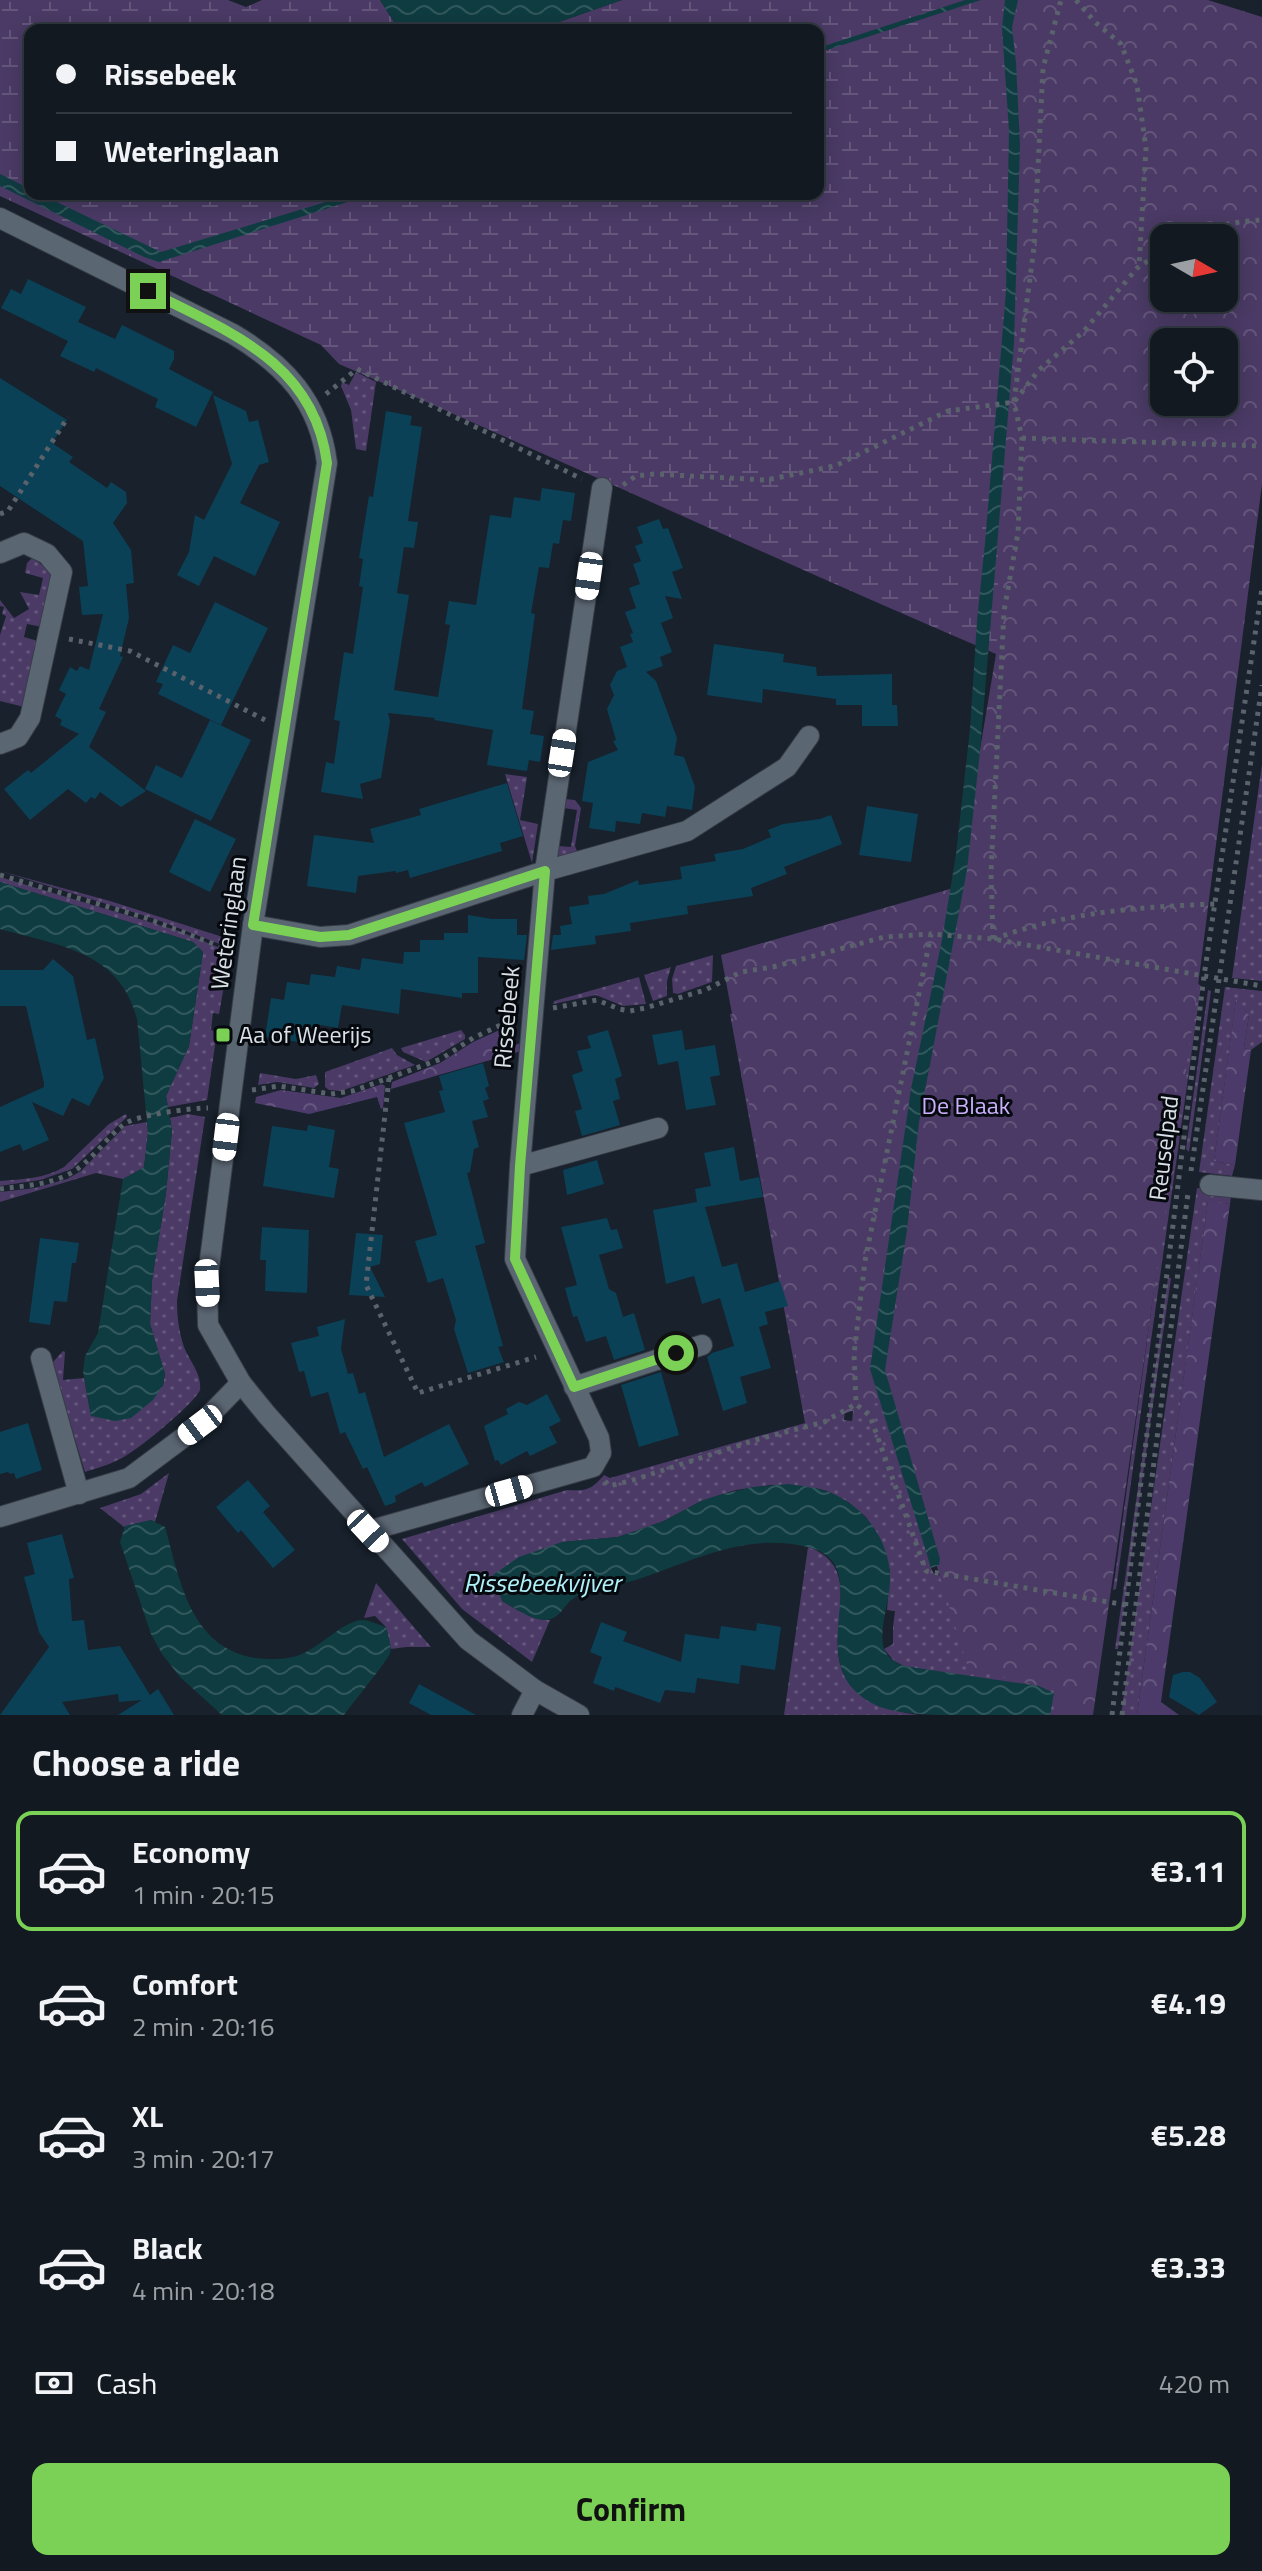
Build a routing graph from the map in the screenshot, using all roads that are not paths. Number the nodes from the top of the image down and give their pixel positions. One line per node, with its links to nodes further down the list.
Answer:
1 (2, 225): 7 (street, Weteringlaan)
2 (602, 488): 6 (street, Rissebeek)
3 (0, 553): 5 (street)
4 (809, 736): 6 (street)
5 (0, 744)
6 (545, 871): 7 (street); 9 (street, Rissebeek)
7 (253, 925): 14 (street, Weteringlaan)
8 (658, 1128): 9 (street)
9 (520, 1166): 15 (street, Rissebeek)
10 (1210, 1185): 11 (street)
11 (1262, 1190)
12 (702, 1345): 15 (street)
13 (41, 1358): 16 (street)
14 (241, 1383): 16 (street); 18 (street, Weteringlaan)
15 (574, 1387): 18 (street, Rissebeek)
16 (79, 1494): 17 (street)
17 (0, 1517)
18 (368, 1531): 19 (street, Weteringlaan)
19 (535, 1690): 20 (street); 21 (street, Weteringlaan)
20 (522, 1715)
21 (579, 1715)

